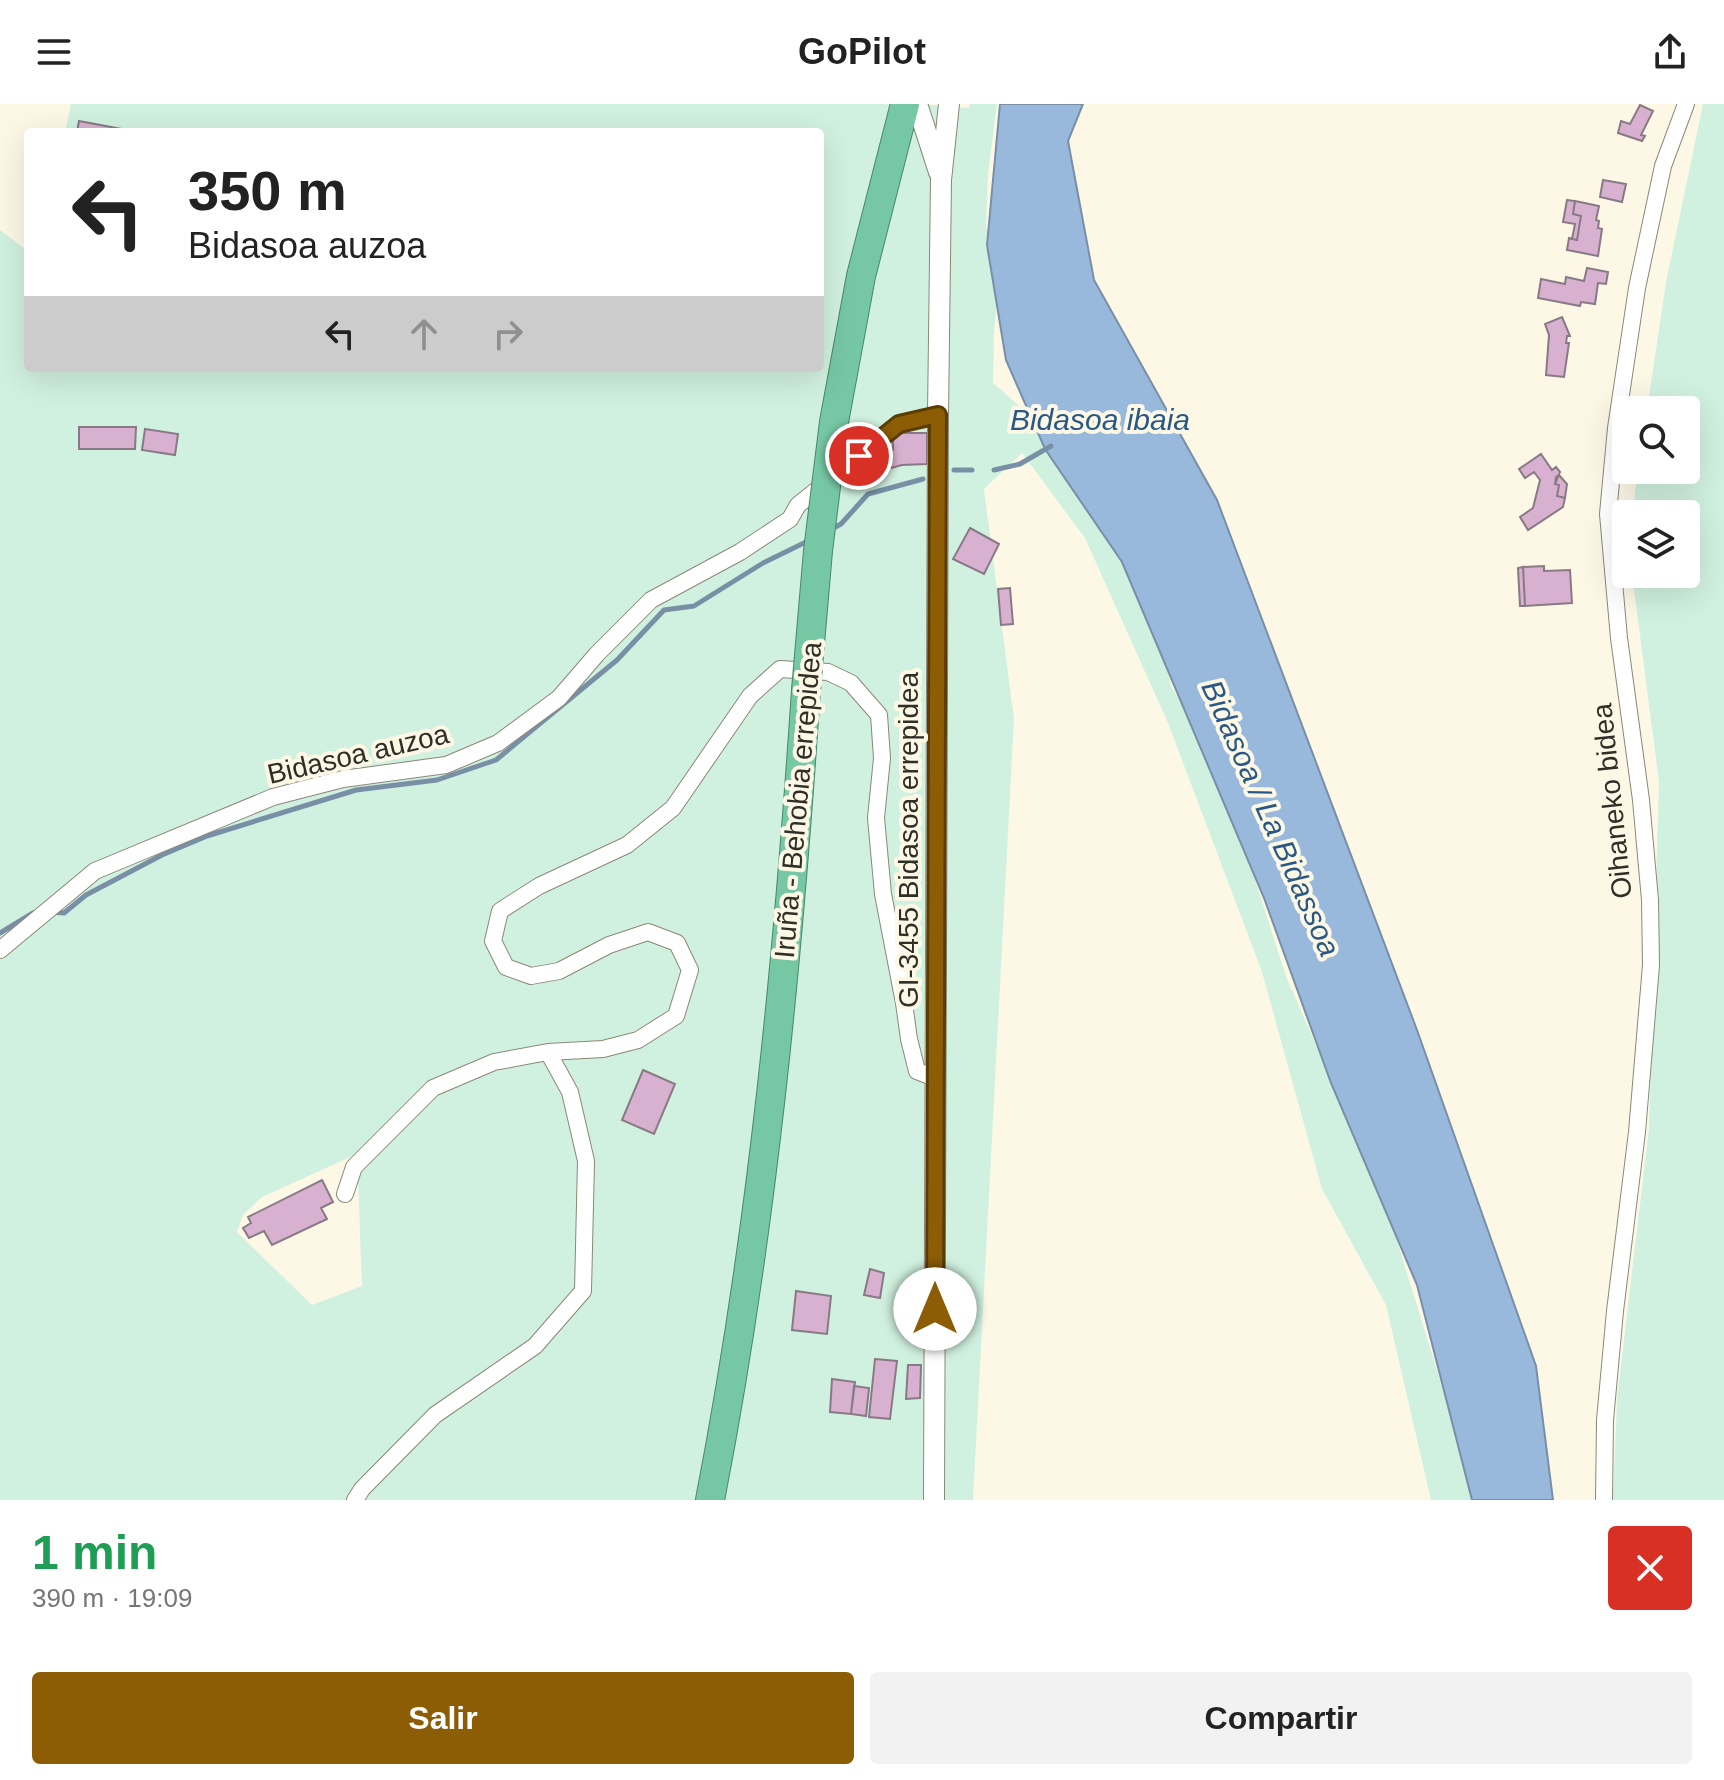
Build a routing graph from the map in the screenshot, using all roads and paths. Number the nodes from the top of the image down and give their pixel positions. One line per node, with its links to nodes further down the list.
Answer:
1 (949, 104): 4 (street)
2 (1686, 104): 13 (street, Oihaneko bidea)
3 (908, 108): 4 (street); 10 (highway, Iruña - Behobia errepidea, bridge)
4 (941, 180): 5 (street, GI-3455 Bidasoa errepidea)
5 (938, 415): 6 (street, Bidasoa auzoa); 8 (street, GI-3455 Bidasoa errepidea)
6 (0, 950)
7 (548, 1052): 8 (street); 9 (street); 11 (street)
8 (935, 1078): 12 (street, GI-3455 Bidasoa errepidea)
9 (345, 1194)
10 (712, 1490)
11 (355, 1500)
12 (934, 1500)
13 (1604, 1500)

